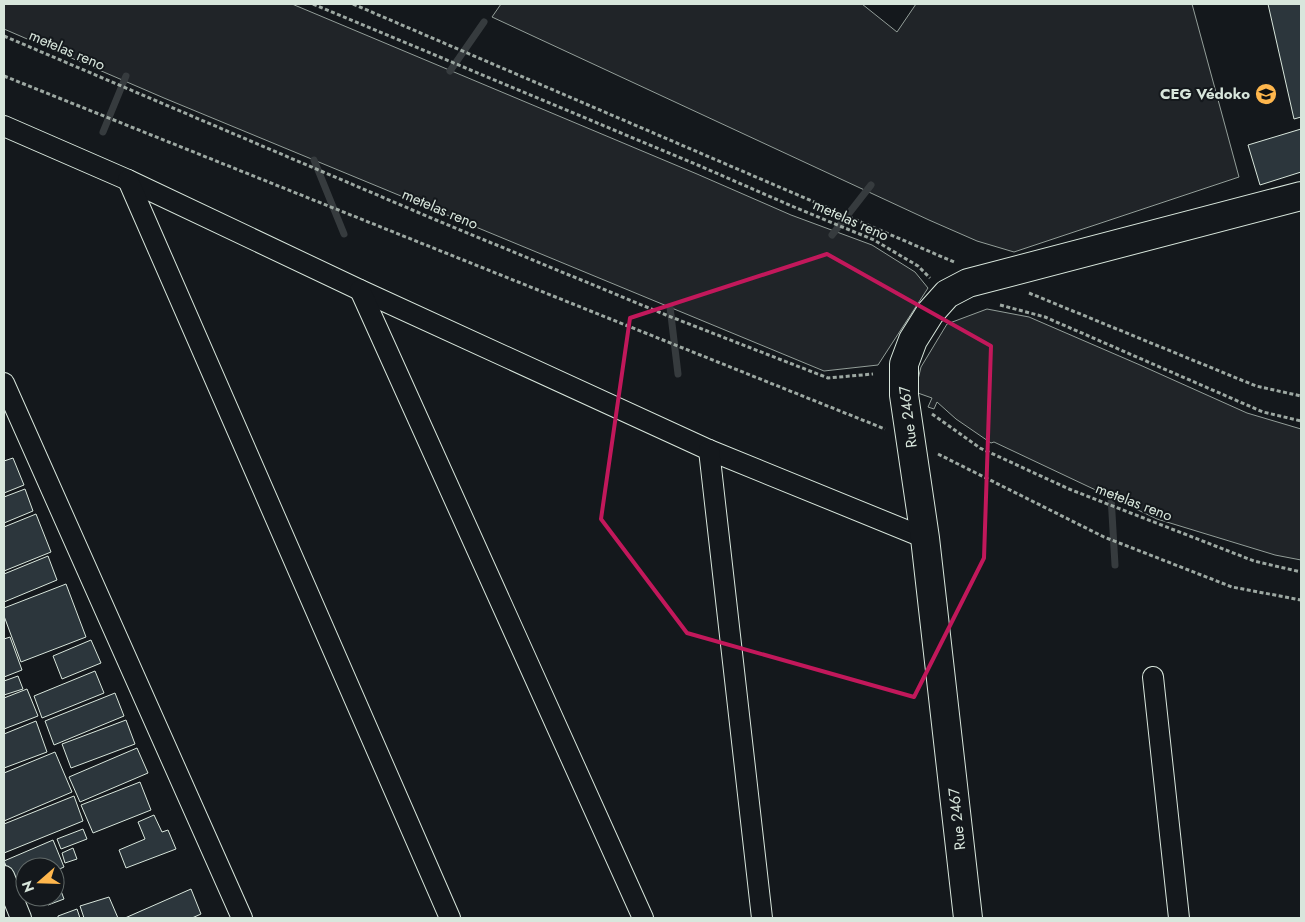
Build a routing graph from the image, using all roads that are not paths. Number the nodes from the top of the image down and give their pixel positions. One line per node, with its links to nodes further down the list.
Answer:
1 (4, 126): 2 (street)
2 (128, 180): 4 (street); 12 (street)
3 (1301, 196): 7 (street, Rue 2467)
4 (360, 290): 6 (street); 13 (street)
5 (4, 382): 11 (street)
6 (709, 450): 7 (street); 14 (street)
7 (925, 538): 15 (street, Rue 2467)
8 (1153, 677): 16 (street)
9 (4, 876): 10 (street)
10 (21, 918)
11 (242, 918)
12 (450, 918)
13 (644, 918)
14 (762, 918)
15 (968, 918)
16 (1179, 918)

